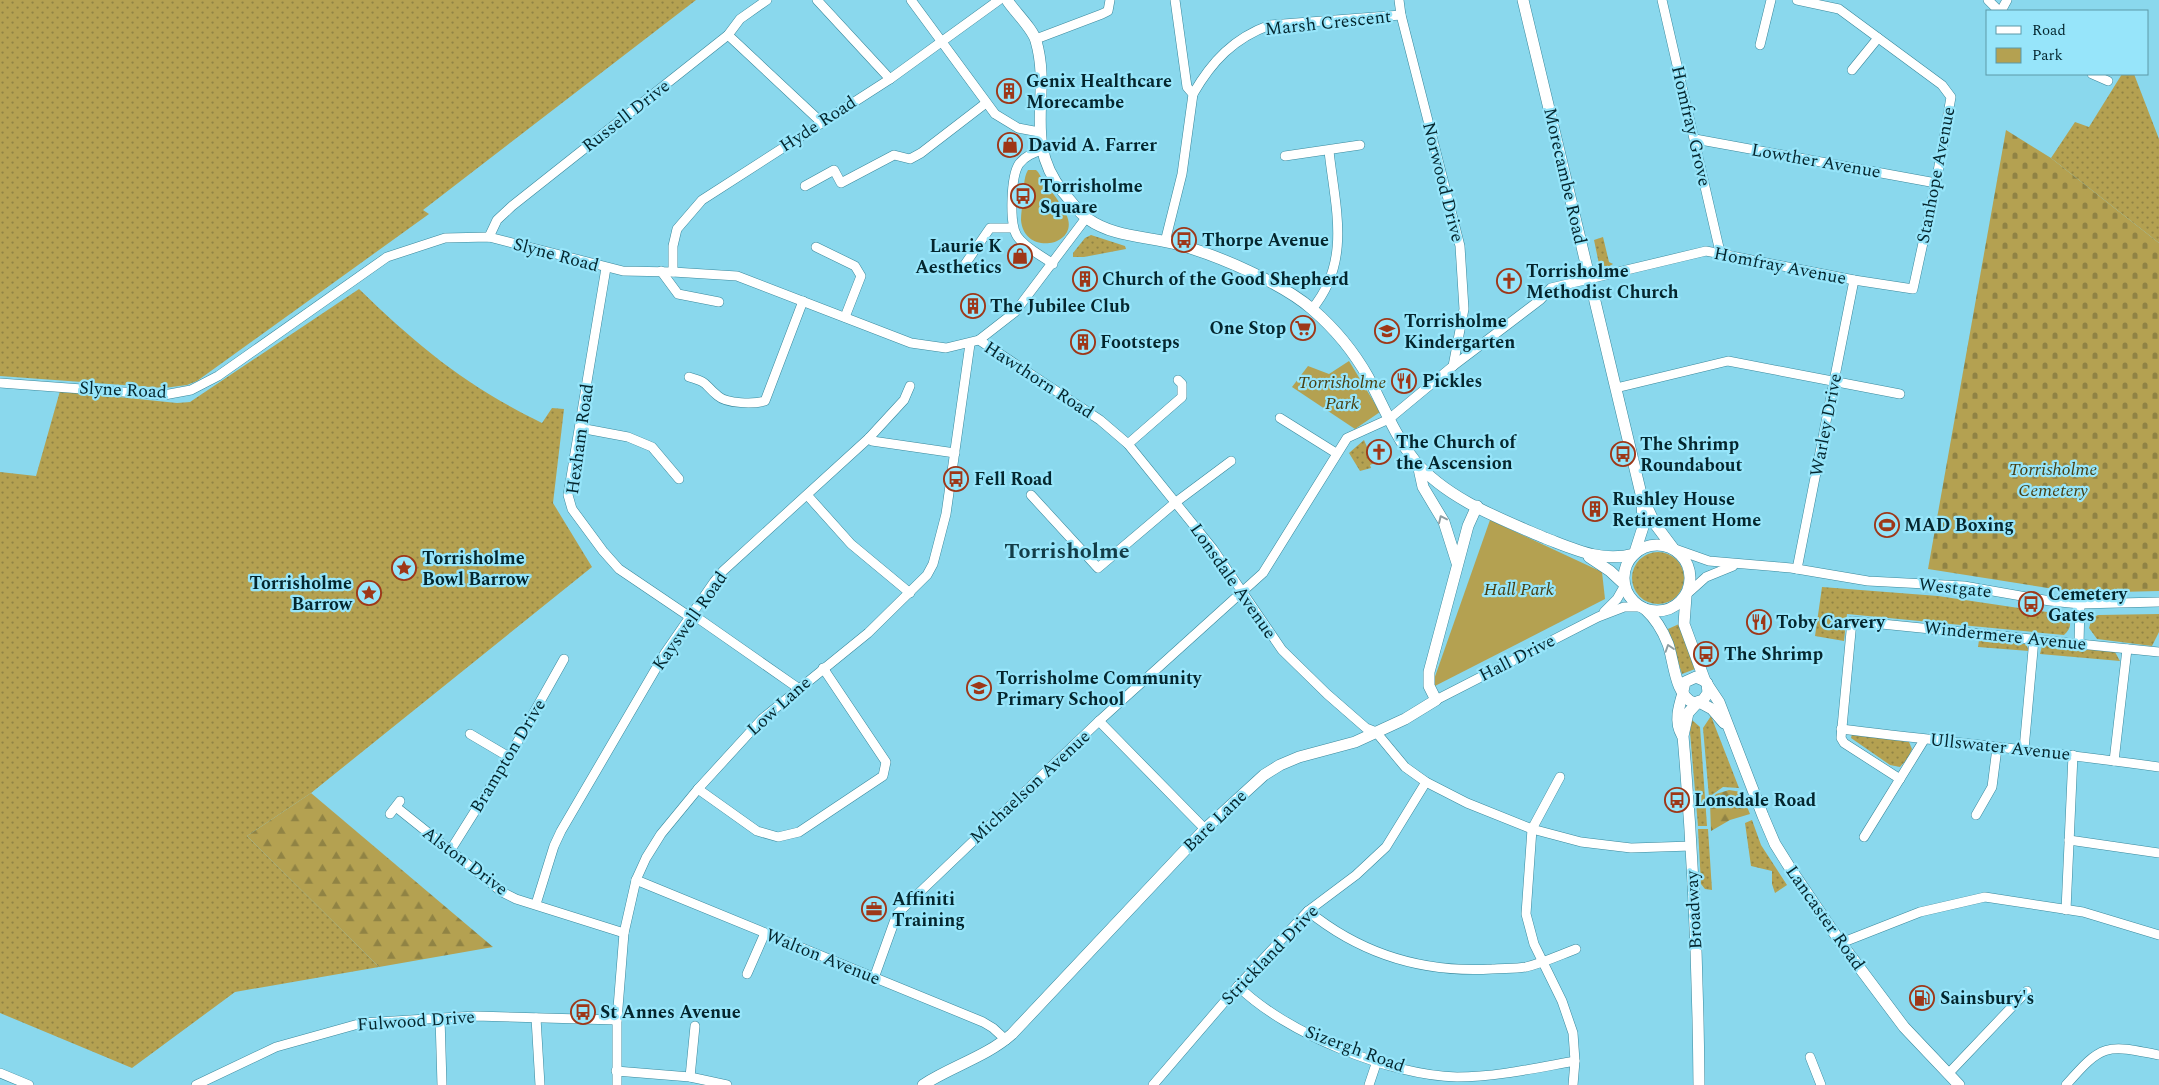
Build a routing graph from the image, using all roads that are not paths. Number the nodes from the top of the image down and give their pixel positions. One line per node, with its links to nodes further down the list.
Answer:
1 (767, 0): 16 (street, Russell Drive)
2 (817, 0): 23 (street)
3 (911, 0): 19 (street)
4 (999, 0): 19 (street, Hyde Road)
5 (1006, 0): 18 (main road)
6 (1110, 0): 18 (street)
7 (1175, 0): 25 (street)
8 (1399, 0): 15 (street, Norwood Drive)
9 (1524, 0): 47 (main road, Morecambe Road)
10 (1662, 0): 29 (street, Homfray Grove)
11 (1771, 0): 20 (street)
12 (1797, 0): 17 (street, Stanhope Avenue)
13 (1988, 0): 14 (street)
14 (1999, 10)
15 (1401, 15): 25 (street, Marsh Crescent); 55 (street, Norwood Drive)
16 (728, 35): 27 (street); 38 (street, Russell Drive)
17 (1878, 38): 21 (street); 34 (street, Stanhope Avenue)
18 (1036, 39): 28 (main road)
19 (941, 42): 23 (street, Hyde Road); 26 (street)
20 (1760, 45)
21 (1852, 70)
22 (2094, 75): 24 (street)
23 (890, 79): 27 (street, Hyde Road)
24 (2108, 81)
25 (1192, 94): 39 (street)
26 (986, 103): 28 (street); 35 (street)
27 (820, 122): 46 (street, Hyde Road)
28 (1039, 132): 31 (main road)
29 (1695, 139): 34 (street, Lowther Avenue); 41 (street, Homfray Grove)
30 (1360, 145): 32 (street)
31 (1042, 150): 36 (main road); 37 (street)
32 (1329, 151): 33 (street); 52 (street)
33 (1285, 156)
34 (1936, 183): 49 (street, Stanhope Avenue)
35 (806, 186)
36 (1086, 218): 39 (main road); 42 (street, Slyne Road)
37 (1012, 228): 42 (street); 44 (street)
38 (489, 236): 43 (street, Slyne Road); 58 (street, Slyne Road)
39 (1166, 242): 52 (main road)
40 (816, 247): 53 (street)
41 (1720, 252): 47 (street, Homfray Avenue); 48 (street, Homfray Avenue)
42 (1053, 264): 54 (street, Slyne Road)
43 (606, 268): 45 (street, Slyne Road); 66 (street, Hexham Road)
44 (961, 270)
45 (661, 271): 46 (street, Slyne Road); 51 (street)
46 (673, 272): 50 (street, Slyne Road)
47 (1590, 279): 55 (street, Homfray Avenue); 61 (main road, Morecambe Road)
48 (1854, 280): 49 (street, Homfray Avenue); 59 (street, Warley Drive)
49 (1913, 289)
50 (803, 301): 53 (street, Slyne Road); 56 (street)
51 (719, 302)
52 (1312, 309): 64 (main road)
53 (846, 317): 54 (street, Slyne Road)
54 (974, 342): 65 (street, Hawthorn Road); 69 (street, Low Lane)
55 (1453, 366): 64 (street, Michaelson Avenue)
56 (689, 377)
57 (1178, 380): 68 (street)
58 (0, 383)
59 (1835, 383): 61 (street); 62 (street); 84 (street, Warley Drive)
60 (910, 386): 67 (street, Kayswell Road)
61 (1616, 388): 76 (main road, Morecambe Road)
62 (1900, 394)
63 (1280, 418): 70 (street)
64 (1389, 419): 70 (street, Michaelson Avenue); 72 (main road)
65 (1100, 420): 68 (street, Lonsdale Avenue)
66 (580, 428): 73 (street); 92 (street, Hexham Road)
67 (869, 438): 69 (street); 75 (street, Kayswell Road)
68 (1128, 444): 77 (street, Lonsdale Avenue)
69 (955, 453): 86 (street, Low Lane)
70 (1336, 453): 87 (street, Michaelson Avenue)
71 (1231, 461): 77 (street)
72 (1418, 464): 78 (main road); 83 (main road, one-way to 72)
73 (679, 479)
74 (1031, 495): 77 (street)
75 (808, 496): 86 (street); 92 (street, Kayswell Road)
76 (1642, 498): 79 (main road, Morecambe Road); 81 (main road, Morecambe Road)
77 (1176, 502): 87 (street, Lonsdale Avenue)
78 (1477, 506): 80 (main road); 83 (main road)
79 (1674, 548): 81 (main road); 82 (street, Westgate); 88 (main road)
80 (1576, 550): 81 (main road); 85 (main road)
81 (1635, 553): 85 (main road)
82 (1751, 564): 84 (street, Westgate); 88 (street, Westgate)
83 (1457, 565): 103 (main road)
84 (1797, 569): 90 (street, Westgate)
85 (1624, 584): 91 (main road); 93 (street, Hall Drive)
86 (910, 593): 99 (street, Low Lane)
87 (1242, 593): 105 (street, Michaelson Avenue); 108 (street, Lonsdale Avenue)
88 (1686, 595): 91 (main road); 100 (main road, Lancaster Road)
89 (2159, 602): 90 (street, Westgate)
90 (2080, 604): 95 (street)
91 (1643, 608): 93 (street, Hall Drive); 102 (main road, one-way to 91)
92 (691, 616): 101 (street, Hexham Road); 132 (street, Kayswell Road)
93 (1598, 617): 103 (street, Hall Drive)
94 (2034, 639): 95 (street, Windermere Avenue); 106 (street, Windermere Avenue); 113 (street)
95 (2079, 644): 96 (street, Windermere Avenue)
96 (2127, 649): 97 (street, Windermere Avenue); 116 (street)
97 (2159, 652)
98 (564, 659): 115 (street, Brampton Drive)
99 (823, 668): 101 (street, Low Lane); 121 (street)
100 (1706, 682): 102 (main road); 104 (main road); 107 (main road, Lancaster Road)
101 (798, 688): 121 (street, Low Lane)
102 (1683, 692): 104 (main road); 110 (main road, Broadway)
103 (1436, 700): 108 (main road, Bare Lane)
104 (1698, 702): 107 (main road, Lancaster Road); 110 (main road, Broadway)
105 (1099, 721): 124 (street); 142 (street, Michaelson Avenue)
106 (1840, 728): 111 (street, Ullswater Avenue); 119 (street)
107 (1728, 729): 138 (main road, Lancaster Road)
108 (1376, 732): 120 (street); 124 (main road, Bare Lane)
109 (470, 734): 115 (street)
110 (1683, 736): 128 (main road, Broadway)
111 (1924, 740): 112 (street, Ullswater Avenue); 119 (street)
112 (1997, 748): 113 (street, Ullswater Avenue); 123 (street)
113 (2024, 749): 114 (street, Ullswater Avenue)
114 (2073, 755): 116 (street, Ullswater Avenue); 127 (street)
115 (509, 757): 129 (street, Brampton Drive)
116 (2114, 761): 117 (street, Ullswater Avenue)
117 (2159, 767)
118 (1560, 778): 125 (street)
119 (1900, 779): 126 (street)
120 (1426, 782): 125 (street); 134 (street, Strickland Drive)
121 (698, 789): 131 (street, Low Lane)
122 (395, 808): 129 (street, Alston Drive)
123 (1976, 815)
124 (1204, 829): 149 (main road, Bare Lane)
125 (1532, 829): 128 (street); 140 (street)
126 (1864, 837)
127 (2068, 840): 130 (street); 133 (street)
128 (1691, 846): 169 (main road, Broadway)
129 (450, 851): 132 (street, Alston Drive)
130 (2159, 853)
131 (636, 880): 135 (street, Low Lane); 136 (street, Walton Avenue)
132 (536, 904): 135 (street, Alston Drive)
133 (2066, 910): 137 (street); 138 (street)
134 (1308, 911): 140 (street); 143 (street, Strickland Drive)
135 (624, 933): 147 (street, Low Lane)
136 (765, 934): 141 (street); 142 (street, Walton Avenue)
137 (2159, 935)
138 (1841, 943): 156 (main road, Lancaster Road)
139 (1576, 949): 140 (street)
140 (1541, 962): 153 (street)
141 (747, 974)
142 (874, 978): 149 (street, Walton Avenue)
143 (1238, 986): 152 (street, Sizergh Road); 166 (street, Strickland Drive)
144 (2027, 990): 156 (street)
145 (440, 1018): 146 (street, Fulwood Drive); 158 (street, Fulwood Drive); 161 (street)
146 (536, 1018): 147 (street, Fulwood Drive); 162 (street)
147 (617, 1020): 154 (street, Low Lane)
148 (695, 1026): 157 (street)
149 (1006, 1040): 165 (main road, Bare Lane)
150 (2159, 1055): 172 (street)
151 (1810, 1057): 170 (street)
152 (1377, 1060): 153 (street, Sizergh Road); 167 (street)
153 (1575, 1061): 168 (street)
154 (616, 1071): 157 (street); 163 (street, Low Lane)
155 (0, 1073): 159 (street)
156 (1948, 1074): 171 (main road, Lancaster Road)
157 (690, 1077): 164 (street)
158 (208, 1082): 160 (street, Fulwood Drive)
159 (29, 1085)
160 (196, 1085)
161 (442, 1085)
162 (540, 1085)
163 (617, 1085)
164 (727, 1085)
165 (923, 1085)
166 (1153, 1085)
167 (1369, 1085)
168 (1573, 1085)
169 (1699, 1085)
170 (1821, 1085)
171 (1959, 1085)
172 (2066, 1085)

